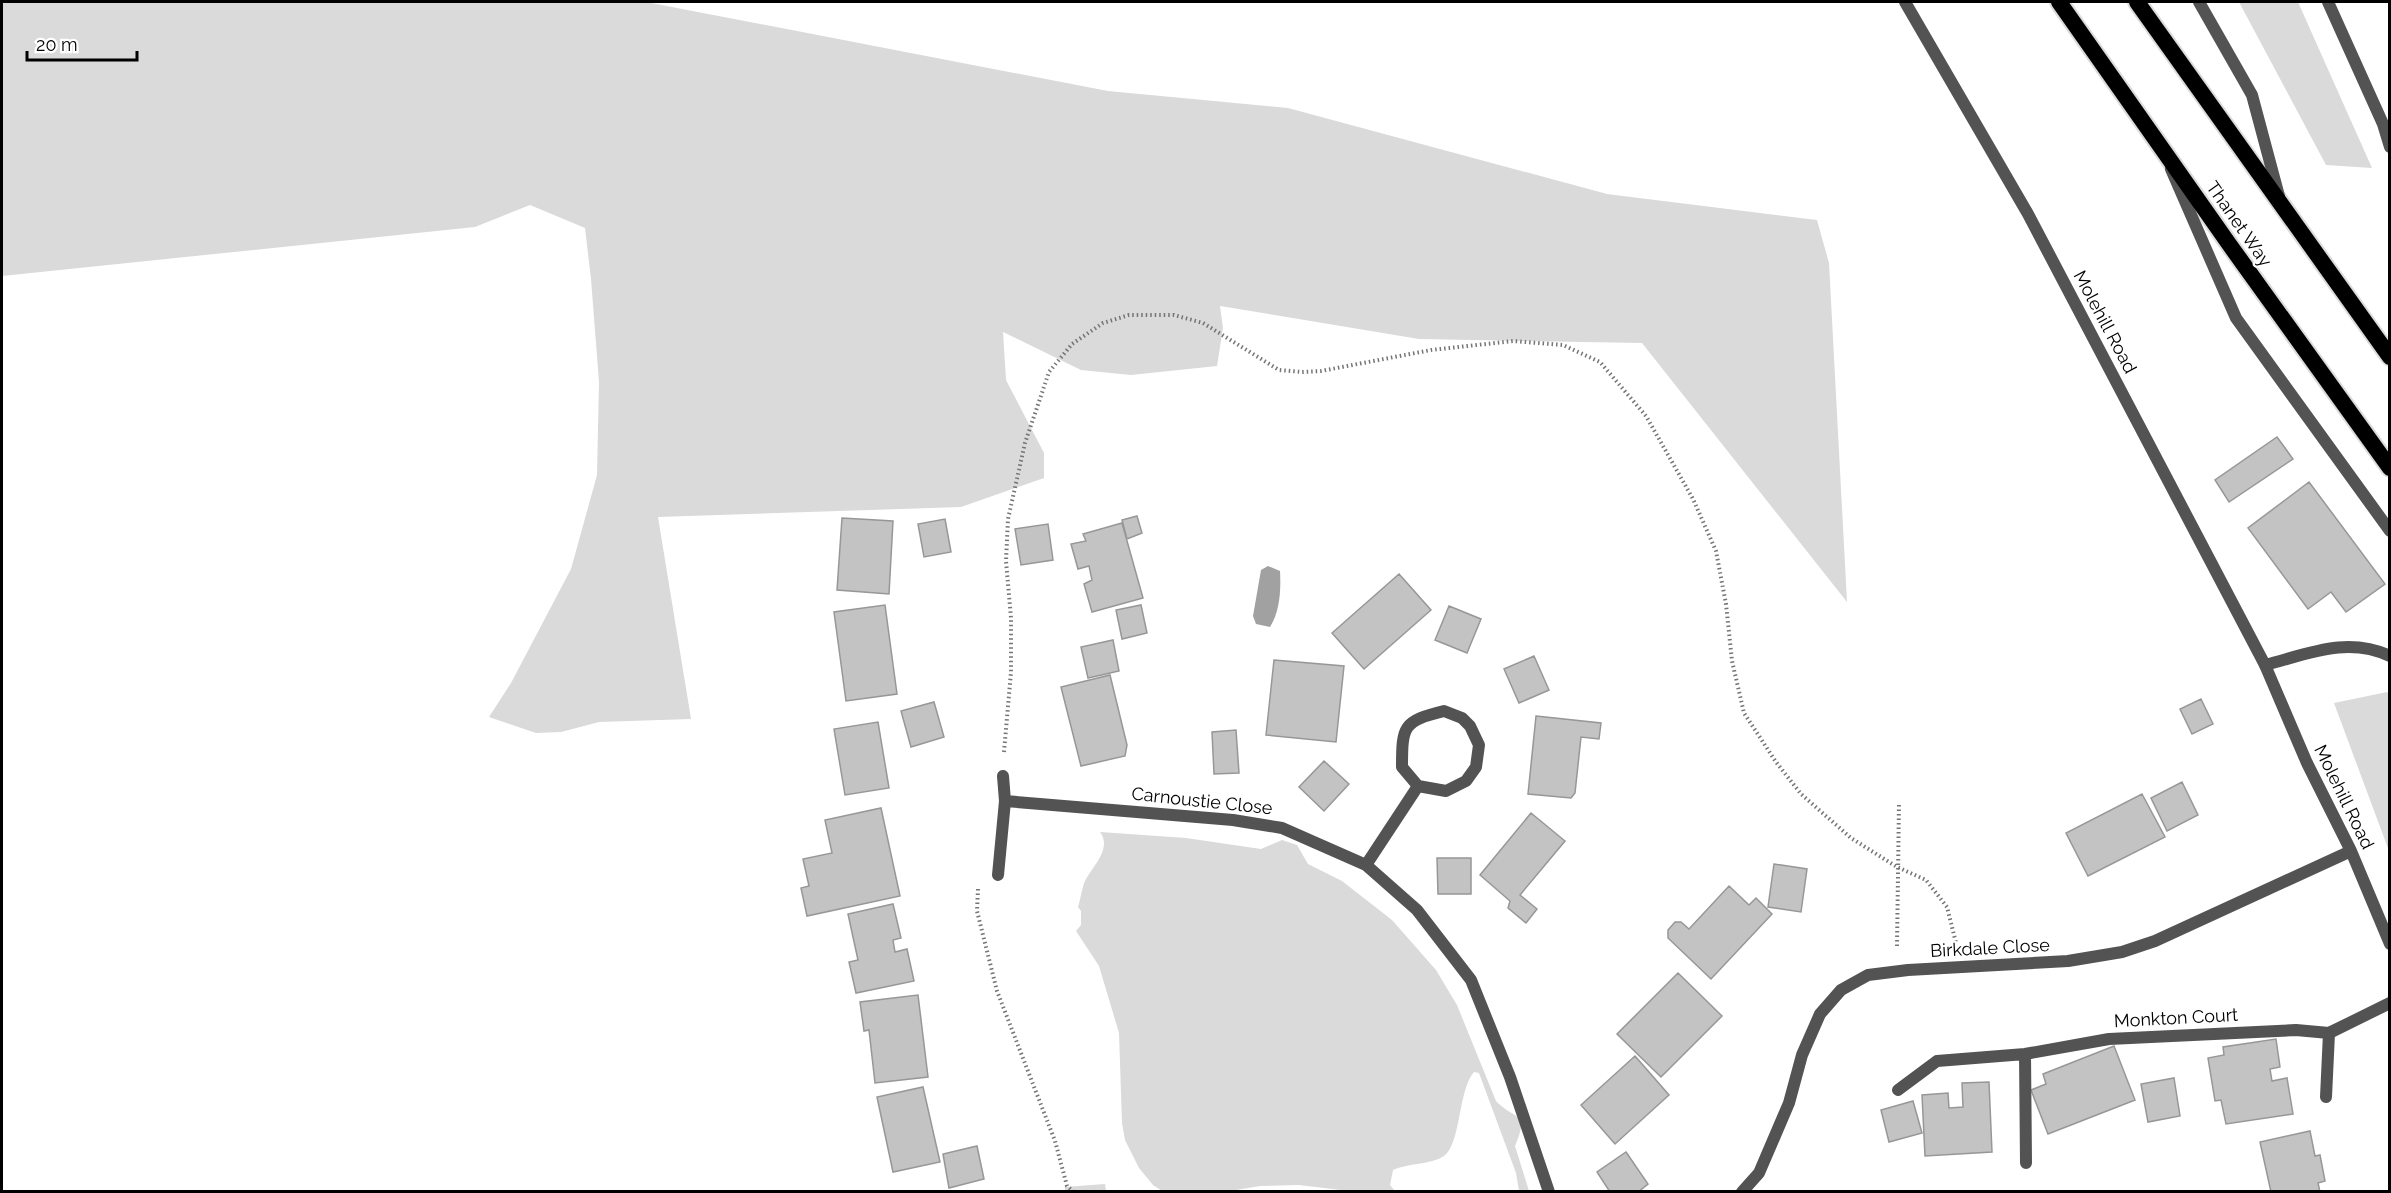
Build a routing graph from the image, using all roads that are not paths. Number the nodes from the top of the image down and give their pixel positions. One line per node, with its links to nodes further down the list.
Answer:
1 (1905, 2): 13 (street, Molehill Road)
2 (2059, 2): 6 (highway, Thanet Way)
3 (2137, 2): 8 (highway)
4 (2199, 2): 8 (street)
5 (2328, 2): 7 (street)
6 (2160, 146): 10 (highway, Thanet Way); 11 (street)
7 (2390, 147)
8 (2282, 205): 9 (highway)
9 (2390, 357)
10 (2390, 468)
11 (2390, 531)
12 (2390, 656): 13 (street)
13 (2265, 665): 17 (street, Molehill Road)
14 (1003, 776): 16 (street)
15 (1418, 786): 15 (street); 18 (street)
16 (1005, 801): 18 (street, Carnoustie Close); 19 (street)
17 (2351, 851): 20 (street, Molehill Road); 28 (street, Birkdale Close)
18 (1366, 865): 27 (street, Carnoustie Close)
19 (998, 875)
20 (2390, 944)
21 (2390, 1003): 22 (street)
22 (2329, 1033): 23 (street, Monkton Court); 25 (street)
23 (2025, 1054): 24 (street, Monkton Court); 26 (street)
24 (1898, 1090)
25 (2326, 1097)
26 (2026, 1163)
27 (1549, 1191)
28 (1742, 1191)

